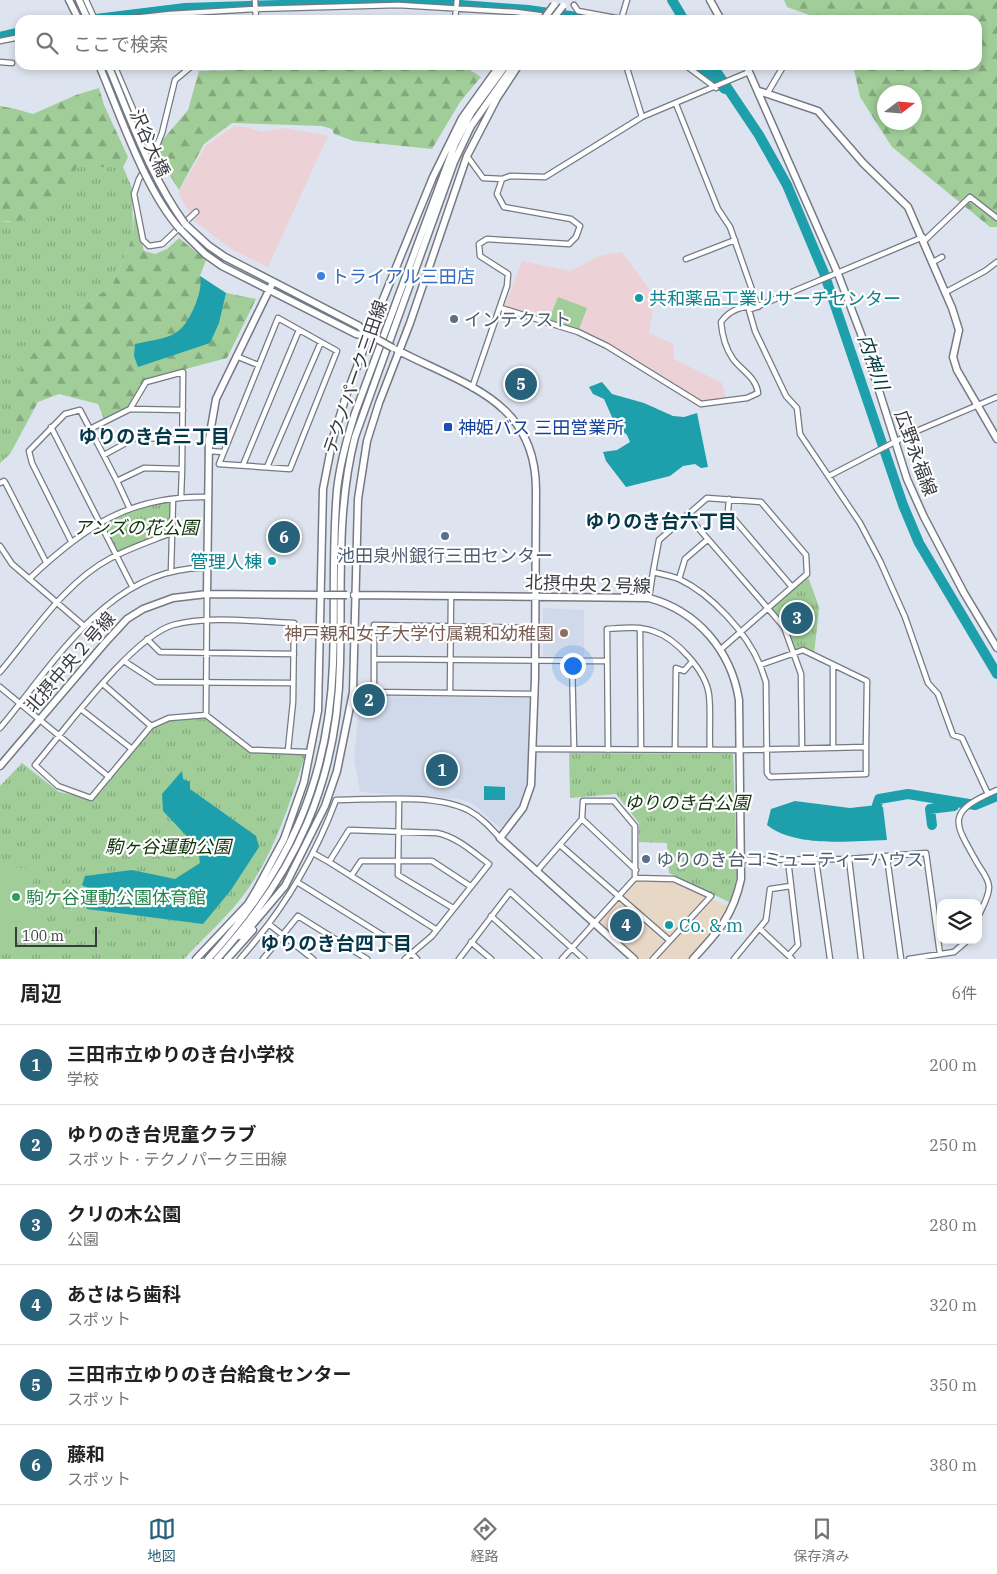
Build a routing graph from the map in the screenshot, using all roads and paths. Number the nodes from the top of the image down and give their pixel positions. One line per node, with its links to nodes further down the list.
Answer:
1 (69, 0): 12 (main road)
2 (79, 0): 13 (main road)
3 (86, 0): 14 (street)
4 (255, 0): 11 (street)
5 (457, 0): 10 (street)
6 (627, 0): 22 (street)
7 (710, 0): 23 (main road)
8 (556, 2): 19 (main road, bridge)
9 (571, 2): 20 (main road, bridge); 21 (street)
10 (456, 8): 11 (street); 17 (street); 18 (street)
11 (255, 9): 15 (street); 16 (street)
12 (76, 15)
13 (86, 15)
14 (93, 15)
15 (161, 15)
16 (256, 15)
17 (455, 15)
18 (538, 15)
19 (546, 15)
20 (556, 15)
21 (600, 15)
22 (622, 15)
23 (718, 15)
24 (15, 38): 25 (street)
25 (0, 41)
26 (0, 62): 27 (street)
27 (12, 62)
28 (101, 70): 51 (main road, 沢谷大橋, bridge)
29 (110, 70): 50 (main road, 沢谷大橋, bridge)
30 (116, 70): 45 (street)
31 (187, 70): 45 (street)
32 (496, 70): 65 (main road)
33 (502, 70): 206 (main road, テクノパーク三田線)
34 (510, 70): 201 (main road, テクノパーク三田線)
35 (515, 70): 46 (main road)
36 (628, 70): 44 (street)
37 (691, 70): 40 (street)
38 (781, 70): 42 (street)
39 (749, 72): 40 (street); 41 (main road, 広野永福線)
40 (716, 88): 43 (street)
41 (759, 91): 42 (main road); 58 (main road, 広野永福線)
42 (767, 94): 52 (main road)
43 (676, 104): 44 (street); 53 (street)
44 (642, 117): 47 (street)
45 (153, 156): 51 (street)
46 (467, 156): 47 (street); 67 (main road)
47 (502, 179): 62 (street)
48 (196, 212): 50 (street)
49 (997, 218): 52 (street)
50 (185, 224): 51 (street); 59 (main road, 沢谷大橋)
51 (180, 229): 60 (main road, 沢谷大橋)
52 (923, 239): 57 (main road); 58 (street)
53 (735, 240): 55 (street); 63 (street)
54 (942, 257): 57 (street)
55 (686, 259)
56 (996, 261): 61 (street)
57 (933, 262): 61 (main road)
58 (836, 275): 63 (street); 79 (main road, 広野永福線)
59 (273, 282): 60 (main road); 65 (main road, 沢谷大橋)
60 (269, 290): 65 (main road, 沢谷大橋); 68 (main road)
61 (946, 292): 72 (main road)
62 (501, 308): 63 (street); 70 (street)
63 (758, 308): 86 (street)
64 (299, 330): 66 (street); 69 (street); 83 (street)
65 (372, 337): 67 (main road, bridge); 110 (main road)
66 (321, 342): 84 (street); 84 (street)
67 (396, 350): 70 (main road); 111 (main road)
68 (236, 356): 69 (street); 80 (main road)
69 (258, 365): 81 (street)
70 (472, 388): 113 (main road)
71 (997, 397): 72 (street)
72 (978, 406): 78 (main road); 79 (street)
73 (130, 409): 74 (street); 74 (street); 76 (street)
74 (183, 410): 77 (street)
75 (51, 427): 76 (street); 95 (street); 98 (street)
76 (90, 429): 82 (street)
77 (183, 439): 82 (street); 85 (street)
78 (997, 439)
79 (894, 443): 86 (street); 124 (main road, 広野永福線)
80 (208, 451): 81 (street); 89 (main road)
81 (224, 452): 83 (street)
82 (104, 455): 87 (street)
83 (243, 466): 84 (street)
84 (266, 467)
85 (182, 468): 87 (street); 90 (street)
86 (829, 476): 169 (street)
87 (116, 481): 93 (street)
88 (0, 483): 101 (street)
89 (207, 497): 90 (street); 102 (main road)
90 (181, 498): 91 (street)
91 (172, 499): 93 (street); 96 (street)
92 (729, 499): 94 (street); 108 (street); 108 (street)
93 (130, 508): 95 (street)
94 (687, 515): 97 (street); 104 (street)
95 (99, 522): 98 (street); 100 (street)
96 (171, 533): 100 (street); 103 (street)
97 (708, 540): 106 (street); 116 (street)
98 (71, 541): 101 (street)
99 (0, 546): 105 (street)
100 (116, 555): 107 (street); 115 (street)
101 (46, 562): 105 (street)
102 (206, 568): 103 (street); 109 (main road)
103 (171, 572): 107 (street)
104 (653, 572): 106 (street); 114 (street)
105 (29, 579): 115 (street)
106 (679, 579): 122 (street)
107 (132, 586): 119 (street)
108 (792, 587): 116 (street)
109 (207, 594): 110 (main road, 北摂中央２号線); 117 (street); 148 (main road, 北摂中央２号線)
110 (323, 595): 111 (main road, 北摂中央２号線, bridge); 191 (main road)
111 (356, 596): 112 (main road, 北摂中央２号線); 192 (main road)
112 (451, 596): 113 (main road, 北摂中央２号線); 118 (street)
113 (534, 596): 114 (main road, 北摂中央２号線); 120 (main road)
114 (649, 598): 125 (main road, 北摂中央２号線)
115 (57, 604): 119 (street); 138 (street)
116 (768, 608): 122 (street); 127 (street)
117 (207, 621): 123 (street); 126 (street); 128 (street)
118 (451, 625): 120 (street); 129 (street); 130 (street)
119 (84, 626): 145 (street)
120 (535, 628): 132 (main road)
121 (640, 628): 134 (street); 135 (street); 163 (street)
122 (740, 632): 125 (street); 136 (street)
123 (146, 639): 126 (street); 131 (street)
124 (997, 648)
125 (720, 650): 164 (main road, 北摂中央２号線)
126 (207, 652): 128 (street); 139 (street)
127 (793, 653): 136 (street); 137 (street); 155 (street)
128 (294, 654): 140 (street)
129 (374, 658): 130 (street); 143 (street)
130 (450, 658): 132 (street); 143 (street)
131 (124, 660): 139 (street); 141 (street)
132 (535, 660): 133 (street); 144 (main road)
133 (572, 660): 134 (street); 158 (street)
134 (607, 661): 162 (street)
135 (691, 663): 159 (street); 160 (street)
136 (760, 665): 154 (street)
137 (833, 665): 152 (street); 153 (street)
138 (0, 672)
139 (207, 683): 140 (street); 147 (street)
140 (294, 683): 161 (street)
141 (104, 684): 146 (street); 149 (street)
142 (0, 687): 145 (street)
143 (450, 692): 144 (street)
144 (535, 694): 157 (main road)
145 (21, 703): 148 (street); 150 (street)
146 (82, 710): 151 (street); 156 (street)
147 (206, 715): 149 (street); 161 (street)
148 (40, 720): 151 (street); 166 (main road, 北摂中央２号線)
149 (151, 726): 156 (street)
150 (0, 728)
151 (59, 737): 167 (street); 167 (street)
152 (833, 747): 153 (street); 155 (street)
153 (866, 747): 154 (street)
154 (766, 748): 155 (street); 164 (street)
155 (802, 748)
156 (132, 749): 167 (street)
157 (534, 749): 158 (street); 173 (main road)
158 (574, 749): 162 (street)
159 (675, 749): 160 (street); 163 (street)
160 (710, 749): 164 (street)
161 (288, 750): 165 (street)
162 (608, 750): 163 (street)
163 (641, 750)
164 (739, 750): 178 (main road, 北摂中央２号線)
165 (306, 752)
166 (0, 766)
167 (109, 776)
168 (997, 790): 169 (street)
169 (988, 794): 194 (street)
170 (399, 800): 172 (street); 173 (street); 175 (street)
171 (582, 819): 174 (street); 183 (street); 183 (street)
172 (399, 831): 181 (street); 182 (street); 188 (street)
173 (500, 838): 184 (main road)
174 (560, 845): 184 (street); 190 (street)
175 (313, 853): 182 (street); 187 (street)
176 (887, 856): 177 (street); 208 (street); 231 (street)
177 (849, 859): 180 (street); 230 (street)
178 (741, 860): 179 (street); 227 (main road, 北摂中央２号線)
179 (788, 860): 180 (street); 189 (street)
180 (816, 860): 229 (street)
181 (398, 861): 185 (street); 188 (street); 193 (street)
182 (329, 862): 185 (street)
183 (636, 870): 186 (street)
184 (536, 872): 196 (main road)
185 (351, 876): 198 (street)
186 (636, 878): 190 (street); 202 (street)
187 (297, 882): 197 (street); 207 (street)
188 (470, 886): 193 (street)
189 (791, 886): 199 (street); 209 (street)
190 (617, 897): 196 (street); 202 (street)
191 (248, 904): 206 (main road); 211 (main road)
192 (268, 908): 201 (main road); 214 (main road)
193 (453, 908): 198 (street)
194 (982, 908)
195 (491, 916): 203 (street); 205 (street); 222 (street)
196 (594, 923): 205 (street); 225 (main road)
197 (270, 924): 200 (street); 215 (street)
198 (437, 930): 207 (street)
199 (760, 930): 209 (street); 228 (street)
200 (284, 935): 210 (street); 216 (street); 217 (street)
201 (235, 939): 213 (main road, テクノパーク三田線)
202 (669, 940): 226 (street)
203 (471, 942): 220 (street); 221 (street)
204 (963, 944): 208 (street)
205 (572, 948): 223 (street); 224 (street)
206 (217, 949): 212 (main road, テクノパーク三田線)
207 (411, 953): 218 (street); 219 (street)
208 (940, 954): 232 (street)
209 (791, 957)
210 (266, 958)
211 (196, 959)
212 (208, 959)
213 (217, 959)
214 (227, 959)
215 (240, 959)
216 (313, 959)
217 (367, 959)
218 (405, 959)
219 (417, 959)
220 (459, 959)
221 (491, 959)
222 (539, 959)
223 (562, 959)
224 (584, 959)
225 (634, 959)
226 (653, 959)
227 (694, 959)
228 (734, 959)
229 (830, 959)
230 (861, 959)
231 (901, 959)
232 (909, 959)

